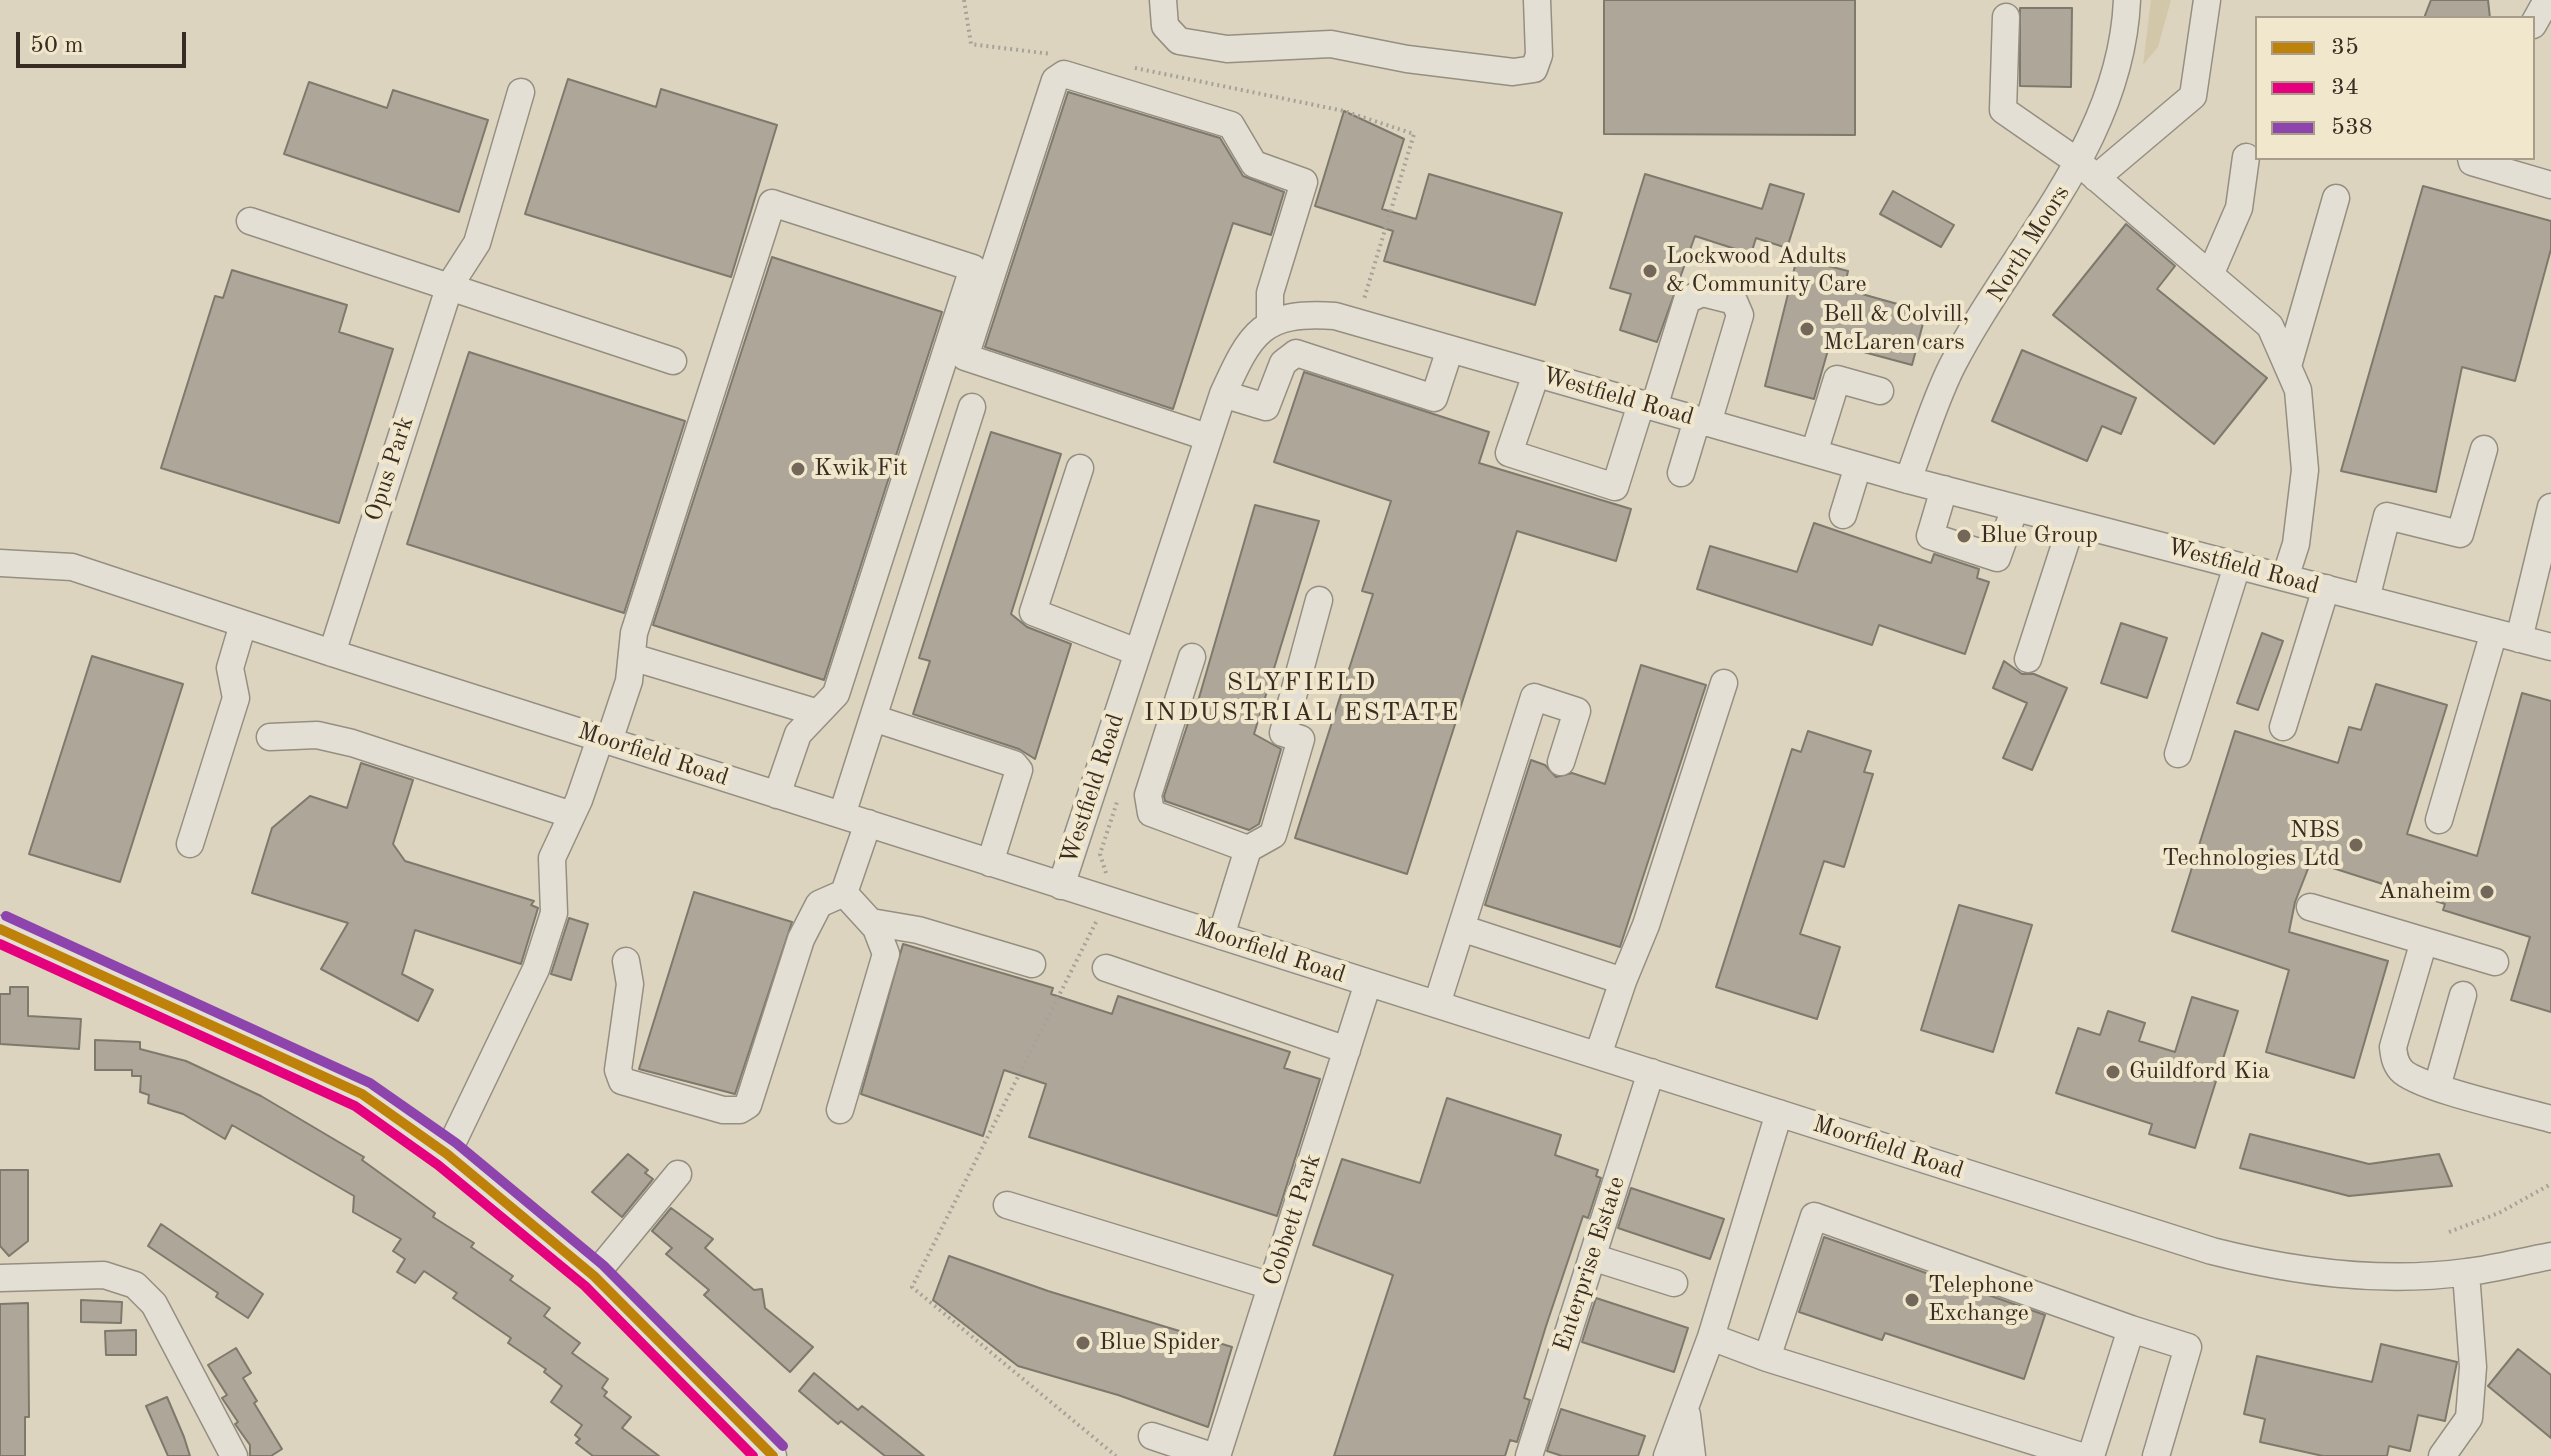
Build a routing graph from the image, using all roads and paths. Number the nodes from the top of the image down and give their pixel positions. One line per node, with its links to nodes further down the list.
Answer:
1 (964, 0): 9 (path)
2 (1163, 0): 3 (street)
3 (1537, 0)
4 (2127, 0): 14 (street, North Moors)
5 (2207, 0): 14 (street)
6 (2547, 0): 8 (street)
7 (2006, 17): 14 (street)
8 (2535, 21)
9 (1057, 55)
10 (1131, 67): 20 (path)
11 (521, 92): 19 (street, Opus Park)
12 (2246, 157): 18 (street)
13 (2472, 160): 15 (street)
14 (2087, 170): 18 (street); 37 (street, North Moors)
15 (2551, 185)
16 (2336, 198): 24 (street)
17 (250, 221): 19 (street)
18 (2210, 275): 24 (street)
19 (450, 285): 23 (street); 53 (street, Opus Park)
20 (1356, 322): 21 (street, Westfield Road); 22 (street, Westfield Road)
21 (1270, 323): 27 (street, Westfield Road); 31 (street)
22 (1450, 349): 25 (street, Westfield Road); 27 (street)
23 (673, 361)
24 (2288, 366): 45 (street)
25 (1536, 374): 28 (street, Westfield Road); 28 (street)
26 (1880, 391): 33 (street)
27 (1223, 394): 31 (street, Westfield Road)
28 (1648, 406): 30 (street, Westfield Road); 30 (street)
29 (972, 407): 59 (street)
30 (1702, 421): 33 (street, Westfield Road); 36 (street)
31 (1207, 437): 52 (street, Westfield Road)
32 (2484, 449): 47 (street)
33 (1814, 453): 34 (street, Westfield Road)
34 (1858, 466): 37 (street, Westfield Road); 41 (street)
35 (1080, 468): 52 (street)
36 (1681, 473)
37 (1908, 480): 38 (street, Westfield Road)
38 (1944, 489): 40 (street, Westfield Road); 40 (street)
39 (2551, 507): 50 (street)
40 (2015, 508): 42 (street, Westfield Road)
41 (1843, 515)
42 (2072, 523): 44 (street, Westfield Road); 56 (street)
43 (0, 563): 49 (street, Moorfield Road)
44 (2237, 566): 45 (street, Westfield Road); 63 (street)
45 (2285, 578): 46 (street, Westfield Road)
46 (2326, 588): 47 (street, Westfield Road); 60 (street)
47 (2366, 599): 50 (street, Westfield Road)
48 (1319, 600): 72 (street)
49 (243, 624): 53 (street, Moorfield Road); 71 (street)
50 (2507, 635): 51 (street, Westfield Road); 69 (street)
51 (2551, 647)
52 (1137, 652): 75 (street, Westfield Road)
53 (332, 653): 62 (street, Moorfield Road)
54 (632, 657): 58 (street); 58 (street); 62 (street)
55 (1192, 657): 72 (street)
56 (2028, 659)
57 (1724, 683): 87 (street)
58 (818, 713): 66 (street)
59 (873, 718): 68 (street); 73 (street)
60 (2283, 727)
61 (270, 737): 67 (street)
62 (605, 740): 66 (street, Moorfield Road); 67 (street)
63 (2178, 754)
64 (1561, 762): 79 (street)
65 (1119, 794): 74 (path)
66 (777, 795): 68 (street, Moorfield Road)
67 (572, 815): 98 (street)
68 (842, 815): 70 (street, Moorfield Road)
69 (2439, 820)
70 (868, 823): 73 (street, Moorfield Road); 76 (street)
71 (190, 844)
72 (1248, 849): 81 (street)
73 (990, 863): 75 (street, Moorfield Road)
74 (1107, 874)
75 (1061, 886): 81 (street, Moorfield Road)
76 (844, 893): 78 (street); 83 (street)
77 (2310, 907): 82 (street)
78 (871, 922): 85 (street); 95 (street)
79 (1461, 928): 87 (street); 90 (street)
80 (0, 929): 98 (street)
81 (1221, 936): 88 (street, Moorfield Road)
82 (2424, 941): 84 (street); 94 (street)
83 (626, 961)
84 (2495, 962)
85 (1032, 964)
86 (1106, 968): 91 (street)
87 (1623, 981): 92 (street)
88 (1368, 983): 90 (street, Moorfield Road); 91 (street, Cobbett Park)
89 (2463, 995): 94 (street)
90 (1437, 1004): 92 (street, Moorfield Road)
91 (1347, 1050): 109 (street, Cobbett Park)
92 (1598, 1055): 93 (street, Moorfield Road)
93 (1651, 1072): 96 (street, Moorfield Road); 104 (street, Enterprise Estate)
94 (2437, 1087): 97 (street)
95 (840, 1110)
96 (1779, 1113): 105 (street, Moorfield Road); 111 (street)
97 (2551, 1119)
98 (447, 1154): 106 (street)
99 (678, 1174): 106 (street)
100 (2551, 1184): 102 (path)
101 (1007, 1205): 109 (street)
102 (2449, 1232)
103 (2551, 1256): 105 (street, Moorfield Road)
104 (1592, 1257): 108 (street); 118 (street, Enterprise Estate)
105 (2466, 1273): 124 (street)
106 (594, 1276): 116 (street)
107 (0, 1278): 115 (street)
108 (1674, 1283)
109 (1271, 1286): 117 (street, Cobbett Park)
110 (2131, 1329): 112 (street); 122 (street); 123 (street)
111 (1711, 1337): 112 (street); 113 (street)
112 (1767, 1358): 121 (street)
113 (1686, 1412): 119 (street); 120 (street)
114 (1152, 1436): 117 (street, Cobbett Park)
115 (234, 1456)
116 (773, 1456)
117 (1214, 1456)
118 (1529, 1456)
119 (1667, 1456)
120 (1692, 1456)
121 (2081, 1456)
122 (2091, 1456)
123 (2156, 1456)
124 (2442, 1456)

